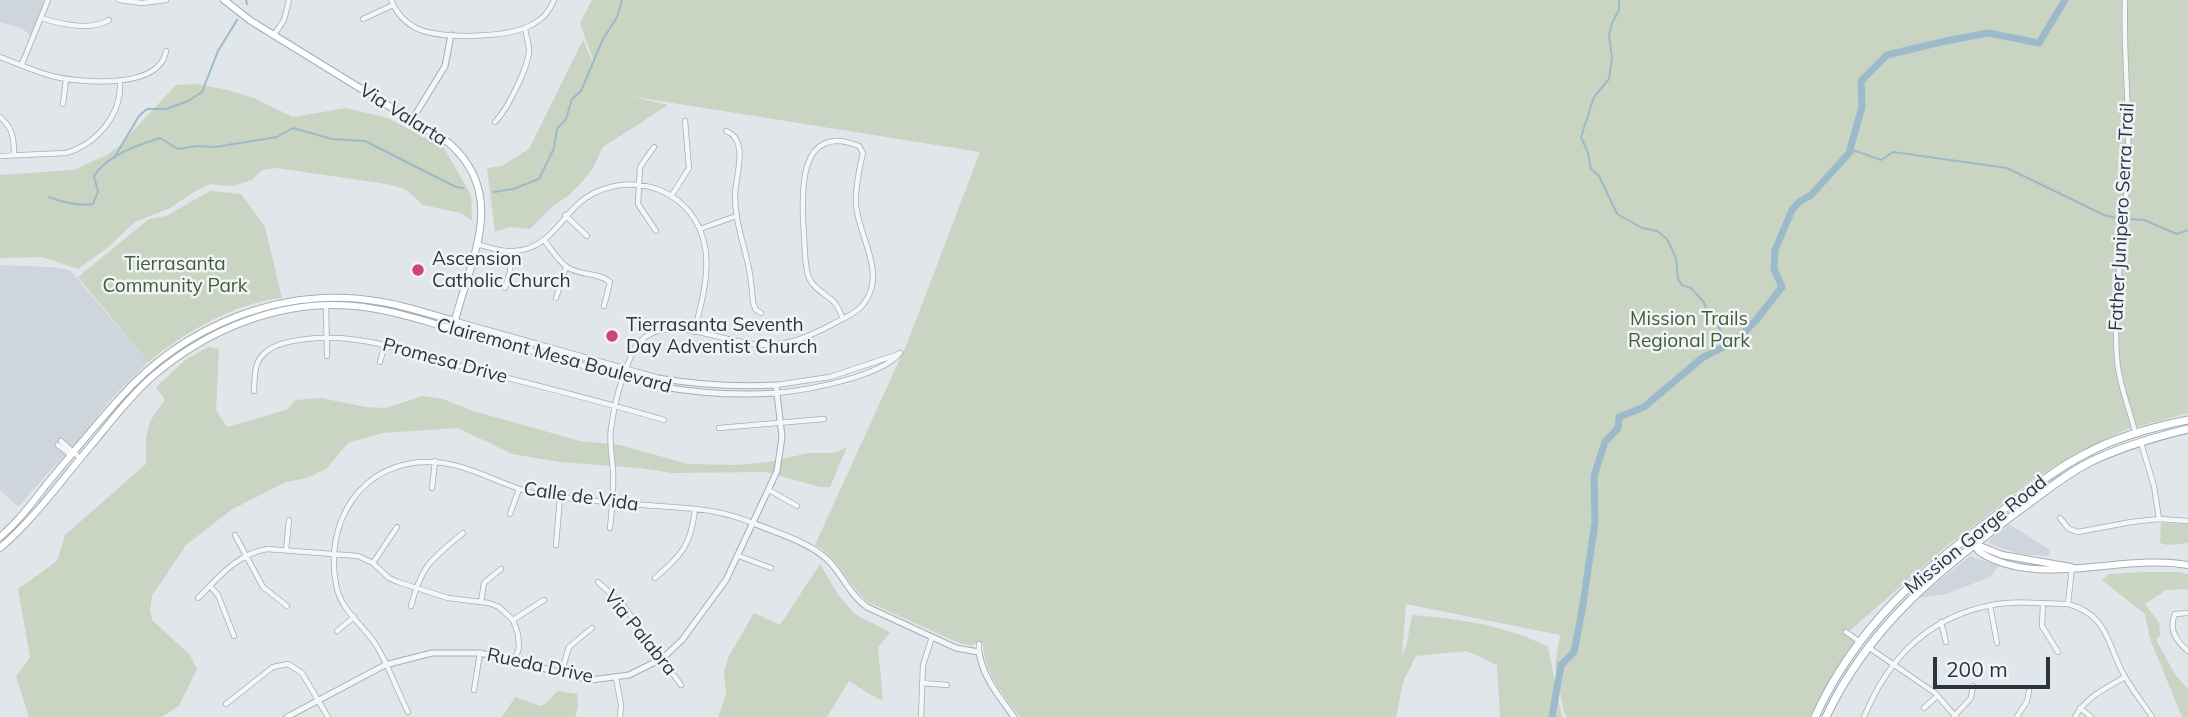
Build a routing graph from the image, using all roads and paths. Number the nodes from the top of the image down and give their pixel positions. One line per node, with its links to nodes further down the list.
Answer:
1 (48, 0): 9 (street)
2 (119, 0): 3 (street)
3 (166, 0)
4 (224, 0): 13 (main road, Via Valarta)
5 (289, 0): 13 (street)
6 (554, 0): 12 (street)
7 (2125, 0): 68 (street, Father Junipero Serra Trail)
8 (392, 3): 10 (street); 14 (street)
9 (41, 18): 11 (street); 17 (street)
10 (363, 19)
11 (109, 20)
12 (525, 28): 14 (street); 24 (street)
13 (274, 35): 22 (main road, Via Valarta)
14 (451, 35): 22 (street)
15 (166, 51): 19 (street)
16 (0, 57): 17 (street)
17 (22, 64): 18 (street)
18 (66, 79): 19 (street); 20 (street)
19 (120, 82): 27 (street)
20 (63, 104)
21 (0, 117): 27 (street)
22 (412, 120): 37 (main road, Via Valarta)
23 (685, 121): 30 (street)
24 (495, 122)
25 (726, 131): 32 (street)
26 (654, 147): 29 (street)
27 (14, 155): 28 (street)
28 (0, 156)
29 (639, 184): 30 (street); 31 (street); 34 (street)
30 (672, 195): 33 (street)
31 (565, 215): 35 (street); 36 (street)
32 (736, 216): 33 (street); 46 (street)
33 (700, 229): 51 (street)
34 (656, 231)
35 (587, 236)
36 (544, 240): 38 (street); 39 (street)
37 (477, 244): 38 (street); 48 (main road, Via Valarta)
38 (511, 251): 40 (street)
39 (566, 267): 42 (street); 44 (street)
40 (505, 288)
41 (326, 297): 43 (street); 45 (main road, Clairemont Mesa Boulevard); 48 (main road, Clairemont Mesa Boulevard)
42 (556, 298)
43 (326, 305): 49 (main road, Clairemont Mesa Boulevard); 50 (main road, Clairemont Mesa Boulevard); 52 (street)
44 (604, 306)
45 (251, 311): 49 (main road); 72 (main road, Clairemont Mesa Boulevard)
46 (761, 313)
47 (843, 318): 47 (street); 51 (street)
48 (455, 321): 50 (main road, Via Valarta); 56 (street, Clairemont Mesa Boulevard)
49 (243, 322): 73 (main road, Clairemont Mesa Boulevard)
50 (453, 329): 57 (street, Clairemont Mesa Boulevard)
51 (694, 332): 56 (street)
52 (328, 338): 53 (street, Promesa Drive); 54 (street); 59 (street, Promesa Drive)
53 (385, 344): 55 (street); 61 (street, Promesa Drive)
54 (327, 356)
55 (380, 362)
56 (627, 368): 57 (street); 58 (street, Clairemont Mesa Boulevard)
57 (625, 376): 60 (street, Clairemont Mesa Boulevard); 61 (street)
58 (776, 385): 60 (street, Rueda Drive); 60 (street, Clairemont Mesa Boulevard)
59 (254, 391)
60 (777, 393): 65 (street, Rueda Drive)
61 (617, 406): 64 (street, Promesa Drive); 79 (street)
62 (824, 419): 65 (street)
63 (2188, 419): 68 (main road, Mission Gorge Road)
64 (664, 420)
65 (780, 424): 66 (street); 77 (street, Rueda Drive)
66 (719, 428)
67 (2188, 429): 70 (main road, Mission Gorge Road)
68 (2135, 432): 71 (main road); 93 (main road, Mission Gorge Road)
69 (60, 443): 72 (street)
70 (2141, 443): 71 (main road, Mission Gorge Road); 84 (street)
71 (2127, 447): 94 (main road, Mission Gorge Road)
72 (73, 453): 73 (street); 92 (main road, Clairemont Mesa Boulevard)
73 (80, 458): 96 (main road, Clairemont Mesa Boulevard)
74 (435, 461): 75 (street); 76 (street, Calle de Vida); 98 (street, Calle de Vida)
75 (432, 488)
76 (519, 489): 78 (street, Calle de Vida); 82 (street)
77 (769, 490): 80 (street); 87 (street, Rueda Drive)
78 (560, 497): 79 (street, Calle de Vida); 95 (street)
79 (613, 502): 81 (street, Calle de Vida); 89 (street)
80 (797, 506)
81 (695, 509): 87 (street, Calle de Vida); 106 (street)
82 (510, 514)
83 (2060, 518): 84 (street)
84 (2159, 519): 86 (street)
85 (289, 520): 97 (street)
86 (2188, 521)
87 (753, 523): 100 (street, Rueda Drive); 126 (street, Calle de Vida)
88 (397, 527): 101 (street)
89 (610, 528)
90 (463, 533): 109 (street)
91 (235, 535): 99 (street)
92 (0, 537)
93 (1968, 537): 94 (main road); 127 (main road, Mission Gorge Road)
94 (1975, 544): 103 (main road); 131 (main road, Mission Gorge Road)
95 (556, 545)
96 (0, 548)
97 (286, 550): 98 (street); 99 (street)
98 (335, 554): 101 (street); 119 (street, Calle de Vida)
99 (247, 555): 108 (street); 116 (street)
100 (739, 556): 104 (street); 136 (street, Rueda Drive)
101 (373, 563): 109 (street)
102 (2188, 565): 103 (main road)
103 (2072, 567): 114 (street)
104 (771, 568)
105 (501, 569): 112 (street)
106 (655, 578)
107 (598, 582): 136 (street, Via Palabra)
108 (210, 586): 110 (street); 125 (street)
109 (415, 588): 112 (street); 117 (street)
110 (198, 598)
111 (544, 600): 120 (street)
112 (481, 602): 120 (street)
113 (2043, 604): 114 (street); 115 (street); 134 (street)
114 (2068, 604): 141 (street)
115 (1990, 605): 121 (street); 129 (street)
116 (288, 606)
117 (411, 606)
118 (2188, 613): 132 (street)
119 (354, 617): 123 (street); 138 (street, Calle de Vida)
120 (513, 620): 137 (street)
121 (1941, 622): 128 (street); 139 (street)
122 (592, 628): 140 (street)
123 (337, 631)
124 (1846, 632): 127 (street)
125 (234, 636)
126 (932, 637): 133 (street, Calle de Vida); 143 (street)
127 (1860, 642): 161 (main road, Mission Gorge Road)
128 (1946, 642)
129 (1997, 643)
130 (979, 644): 133 (street)
131 (1868, 647): 139 (street); 162 (main road, Mission Gorge Road)
132 (2188, 651)
133 (979, 652): 160 (street)
134 (2058, 652)
135 (480, 653): 137 (street, Rueda Drive); 138 (street, Rueda Drive); 147 (street)
136 (663, 658): 142 (street, Rueda Drive); 144 (street, Via Palabra)
137 (514, 662): 140 (street, Rueda Drive)
138 (385, 665): 150 (street, Rueda Drive); 154 (street, Calle de Vida)
139 (1894, 665): 149 (street); 163 (street)
140 (561, 674): 142 (street, Rueda Drive)
141 (2124, 677): 153 (street); 167 (street)
142 (616, 678): 158 (street)
143 (922, 683): 145 (street); 159 (street)
144 (681, 685)
145 (947, 685)
146 (1973, 686): 155 (street)
147 (474, 690)
148 (2029, 691): 164 (street)
149 (1937, 696): 152 (street); 155 (street)
150 (318, 700): 151 (street); 156 (street, Rueda Drive); 157 (street)
151 (226, 704)
152 (1924, 708)
153 (2081, 708): 165 (street); 166 (street)
154 (408, 712)
155 (1955, 716)
156 (288, 717)
157 (328, 717)
158 (620, 717)
159 (921, 717)
160 (1014, 717)
161 (1815, 717)
162 (1826, 717)
163 (1864, 717)
164 (2017, 717)
165 (2075, 717)
166 (2091, 717)
167 (2152, 717)

